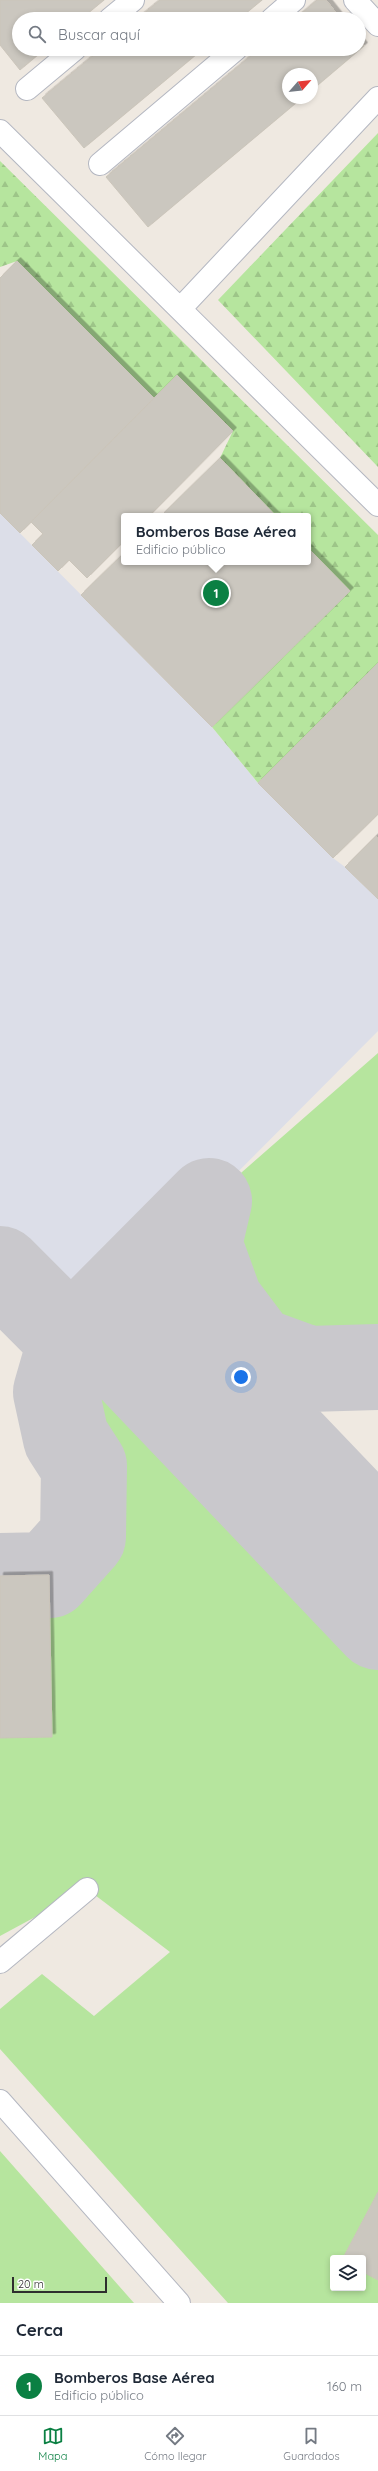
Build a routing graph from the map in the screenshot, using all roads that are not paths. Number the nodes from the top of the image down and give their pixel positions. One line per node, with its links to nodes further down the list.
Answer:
1 (132, 0): 4 (lane)
2 (294, 0): 5 (lane)
3 (355, 0): 6 (lane)
4 (118, 12)
5 (280, 12)
6 (378, 25)
7 (67, 56): 9 (lane)
8 (228, 56): 12 (lane)
9 (28, 89)
10 (378, 98): 13 (lane)
11 (0, 131): 13 (lane)
12 (100, 164)
13 (180, 309): 14 (lane)
14 (378, 505)
15 (87, 1889): 16 (lane)
16 (0, 1962)
17 (0, 2101): 18 (lane)
18 (179, 2303)

